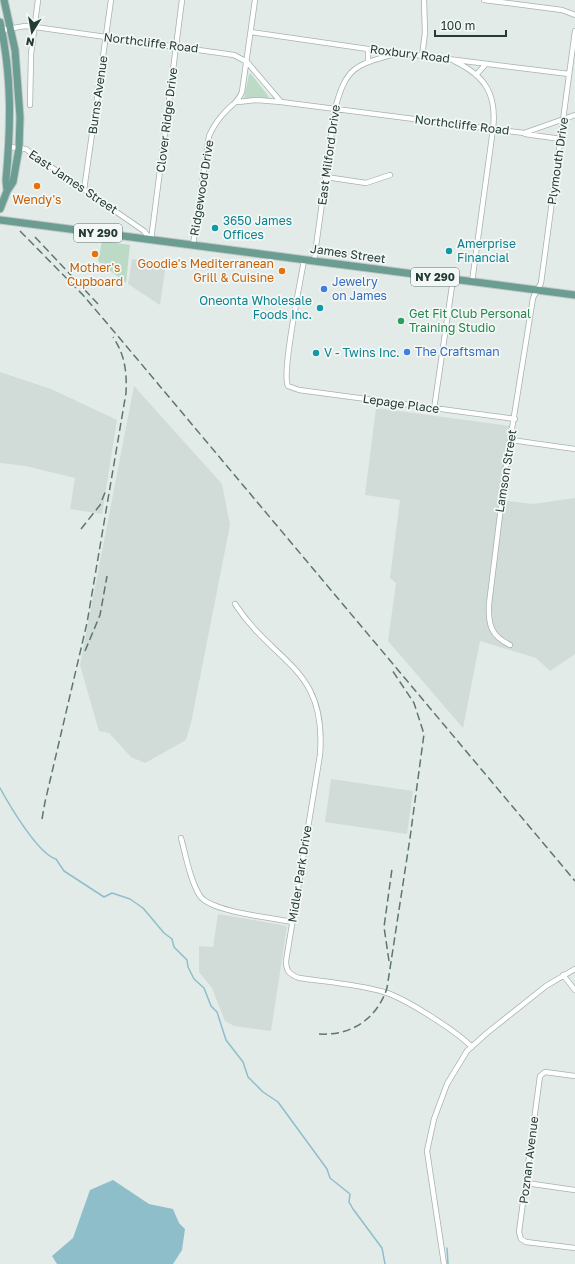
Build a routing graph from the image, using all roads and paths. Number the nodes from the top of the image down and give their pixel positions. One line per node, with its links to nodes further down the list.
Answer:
1 (4, 0): 11 (main road)
2 (38, 0): 10 (street)
3 (111, 0): 15 (street, Burns Avenue)
4 (182, 0): 16 (street, Clover Ridge Drive)
5 (255, 0): 14 (street)
6 (424, 0): 19 (street)
7 (484, 0): 8 (street)
8 (575, 15)
9 (0, 22): 12 (main road)
10 (35, 27): 11 (street, Northcliffe Road); 15 (street, Northcliffe Road); 28 (street)
11 (12, 28): 12 (street, Northcliffe Road); 36 (main road)
12 (2, 30): 35 (main road)
13 (575, 31): 24 (street, Plymouth Drive)
14 (251, 32): 17 (street, Roxbury Road); 21 (street)
15 (106, 37): 16 (street, Northcliffe Road); 39 (street, Burns Avenue)
16 (176, 46): 21 (street, Northcliffe Road); 43 (street, Clover Ridge Drive)
17 (368, 49): 18 (street, Roxbury Road); 22 (street)
18 (398, 53): 19 (street, Roxbury Road); 22 (street, East Milford Drive)
19 (422, 56): 20 (street, Roxbury Road)
20 (444, 59): 23 (street, Roxbury Road); 25 (street)
21 (246, 62): 26 (street); 27 (street, Northcliffe Road)
22 (368, 62): 29 (street, East Milford Drive)
23 (486, 64): 24 (street, Roxbury Road); 25 (street)
24 (569, 74): 31 (street, Plymouth Drive)
25 (476, 75): 32 (street)
26 (238, 102): 27 (street, Northcliffe Road); 44 (street, Ridgewood Drive)
27 (281, 102): 29 (street, Northcliffe Road)
28 (30, 105)
29 (335, 109): 32 (street, Northcliffe Road); 38 (street, East Milford Drive)
30 (575, 115): 31 (street, Northcliffe Road)
31 (563, 120): 33 (street, Northcliffe Road); 34 (street, Plymouth Drive)
32 (493, 129): 33 (street, Northcliffe Road); 48 (street)
33 (524, 133): 34 (street, Northcliffe Road)
34 (561, 139): 49 (street, Plymouth Drive)
35 (9, 147): 36 (street, East James Street); 40 (main road)
36 (19, 148): 39 (street, East James Street); 40 (main road)
37 (390, 175): 38 (street)
38 (326, 177): 46 (street, East Milford Drive)
39 (84, 190): 43 (street, East James Street)
40 (7, 191): 41 (main road)
41 (0, 209)
42 (0, 220): 43 (main road, James Street / NY 290)
43 (151, 240): 44 (main road, James Street / NY 290)
44 (193, 245): 45 (main road, James Street / NY 290)
45 (304, 260): 46 (main road, James Street / NY 290); 51 (street, Lepage Place)
46 (314, 261): 47 (main road, James Street / NY 290)
47 (453, 279): 48 (main road, James Street / NY 290); 51 (street)
48 (472, 282): 49 (main road, James Street / NY 290)
49 (537, 290): 50 (main road, James Street / NY 290); 52 (street, Lamson Street)
50 (575, 295)
51 (434, 409): 52 (street, Lepage Place)
52 (514, 419): 53 (street, Lamson Street)
53 (511, 440): 54 (street); 56 (street, Lamson Street)
54 (575, 449)
55 (235, 604): 58 (street, Midler Park Drive)
56 (510, 645)
57 (180, 838): 58 (street)
58 (293, 922): 62 (street, Midler Park Drive)
59 (575, 969): 60 (street)
60 (563, 975): 61 (street); 62 (street)
61 (575, 990)
62 (472, 1047): 67 (street)
63 (575, 1076): 64 (street, Poznan Avenue)
64 (526, 1183): 65 (street); 66 (street, Poznan Avenue)
65 (575, 1190)
66 (575, 1248)
67 (444, 1264)

